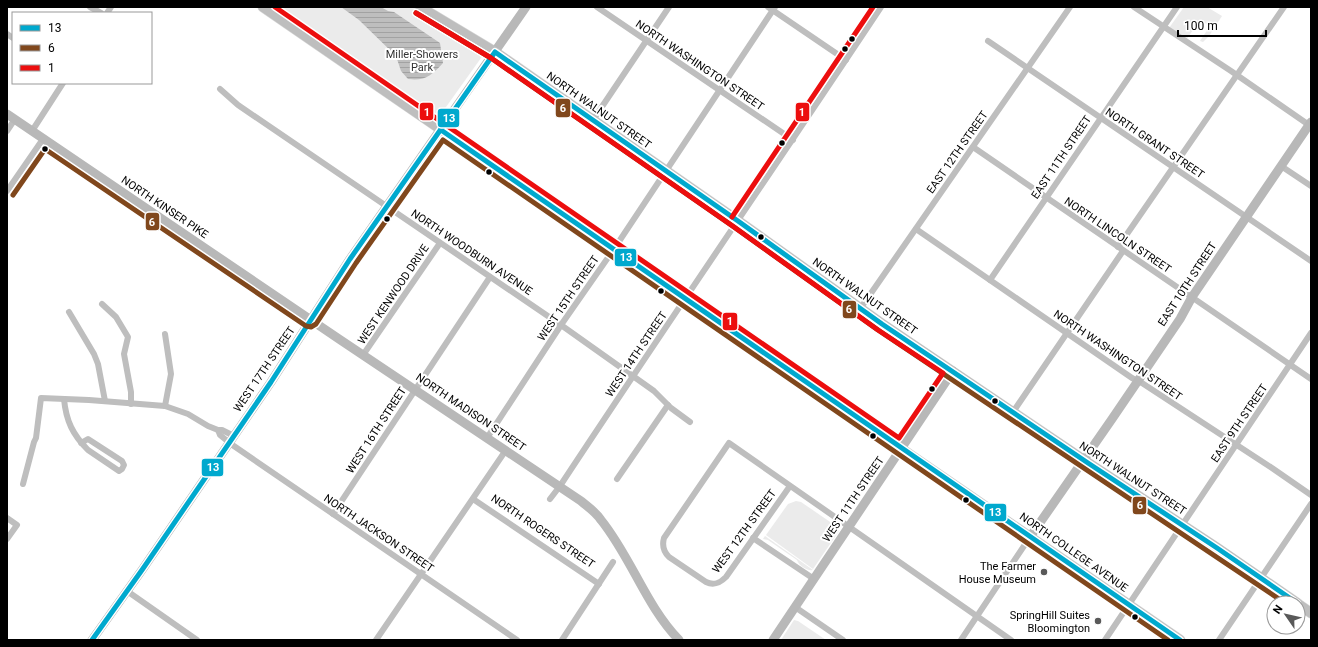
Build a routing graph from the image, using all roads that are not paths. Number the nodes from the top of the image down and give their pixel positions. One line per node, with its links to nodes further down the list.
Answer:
1 (90, 7): 13 (street)
2 (263, 7): 30 (main road, NORTH COLLEGE AVENUE)
3 (420, 7): 17 (main road, NORTH WALNUT STREET)
4 (526, 7): 17 (street, WEST 17TH STREET)
5 (597, 7): 15 (street, NORTH WASHINGTON STREET)
6 (669, 7): 15 (street)
7 (881, 7): 18 (street, WEST 14TH STREET)
8 (1070, 7): 19 (street, EAST 12TH STREET)
9 (1134, 7): 14 (street)
10 (1177, 7): 14 (street, EAST 11TH STREET)
11 (1284, 7): 20 (street)
12 (772, 8): 18 (street); 23 (street, WEST 15TH STREET)
13 (99, 12)
14 (1163, 27): 20 (street); 25 (street, EAST 11TH STREET)
15 (646, 41): 23 (street, NORTH WASHINGTON STREET); 27 (street)
16 (988, 41): 19 (street, NORTH GRANT STREET)
17 (495, 52): 27 (main road, NORTH WALNUT STREET); 30 (street, WEST 17TH STREET)
18 (846, 60): 33 (street, WEST 14TH STREET)
19 (1027, 68): 25 (street, NORTH GRANT STREET); 34 (street, EAST 12TH STREET)
20 (1237, 76): 28 (street); 36 (street)
21 (62, 84): 31 (street)
22 (220, 89): 41 (street, NORTH WOODBURN AVENUE)
23 (720, 91): 33 (street, NORTH WASHINGTON STREET); 37 (street, WEST 15TH STREET)
24 (7, 114): 26 (street, NORTH KINSER PIKE)
25 (1100, 118): 36 (street, NORTH GRANT STREET); 40 (street, EAST 11TH STREET)
26 (15, 119): 29 (street); 31 (street, NORTH KINSER PIKE)
27 (593, 120): 37 (main road, NORTH WALNUT STREET)
28 (1310, 124): 35 (street, EAST 10TH STREET)
29 (8, 130)
30 (441, 130): 41 (street, WEST 17TH STREET); 46 (main road, NORTH COLLEGE AVENUE)
31 (32, 131): 32 (street, NORTH KINSER PIKE)
32 (43, 138): 39 (street); 56 (street, NORTH KINSER PIKE)
33 (793, 140): 43 (street, WEST 14TH STREET)
34 (973, 147): 40 (street, NORTH LINCOLN STREET); 44 (street, EAST 12TH STREET)
35 (1281, 166): 38 (street); 42 (street, EAST 10TH STREET)
36 (1172, 168): 42 (street, NORTH GRANT STREET); 47 (street)
37 (666, 171): 43 (main road, NORTH WALNUT STREET); 46 (street, WEST 15TH STREET)
38 (1311, 186)
39 (7, 191)
40 (1046, 198): 47 (street, NORTH LINCOLN STREET); 50 (street, EAST 11TH STREET)
41 (387, 207): 45 (street, NORTH WOODBURN AVENUE); 56 (street, WEST 17TH STREET)
42 (1246, 218): 48 (street, NORTH GRANT STREET); 51 (street, EAST 10TH STREET)
43 (738, 221): 52 (street, WEST 14TH STREET); 54 (main road, NORTH WALNUT STREET)
44 (916, 228): 50 (street, NORTH WASHINGTON STREET); 54 (street, EAST 12TH STREET)
45 (440, 243): 49 (street, NORTH WOODBURN AVENUE); 61 (street, WEST KENWOOD DRIVE)
46 (614, 249): 52 (main road, NORTH COLLEGE AVENUE); 57 (street, WEST 15TH STREET)
47 (1121, 249): 51 (street, NORTH LINCOLN STREET); 58 (street)
48 (1311, 262)
49 (490, 278): 57 (street, NORTH WOODBURN AVENUE); 67 (street, WEST 16TH STREET)
50 (990, 280): 58 (street, NORTH WASHINGTON STREET)
51 (1192, 297): 62 (street, NORTH LINCOLN STREET); 66 (street, EAST 10TH STREET)
52 (686, 298): 64 (street, WEST 14TH STREET); 79 (main road, NORTH COLLEGE AVENUE)
53 (102, 304): 70 (street)
54 (860, 309): 63 (main road, NORTH WALNUT STREET)
55 (69, 312): 69 (street)
56 (310, 320): 61 (street, NORTH MADISON STREET); 76 (street, WEST 17TH STREET)
57 (561, 325): 64 (street, NORTH WOODBURN AVENUE); 75 (street, WEST 15TH STREET)
58 (1067, 333): 66 (street, NORTH WASHINGTON STREET); 73 (street)
59 (1311, 333): 62 (street, EAST 9TH STREET)
60 (165, 334): 72 (street)
61 (363, 355): 67 (street, NORTH MADISON STREET)
62 (1290, 365): 65 (street, NORTH LINCOLN STREET); 78 (street, EAST 9TH STREET)
63 (953, 371): 73 (main road, NORTH WALNUT STREET); 79 (street, WEST 11TH STREET)
64 (632, 376): 71 (street, NORTH WOODBURN AVENUE); 84 (street, WEST 14TH STREET)
65 (1311, 379)
66 (1138, 381): 78 (street, NORTH WASHINGTON STREET); 81 (street, EAST 10TH STREET)
67 (415, 389): 75 (street, NORTH MADISON STREET); 90 (street, WEST 16TH STREET)
68 (64, 400): 69 (street); 77 (street); 83 (street)
69 (105, 401): 70 (street)
70 (131, 404): 72 (street)
71 (668, 405): 74 (street, NORTH WOODBURN AVENUE); 82 (street)
72 (165, 406): 76 (street, NORTH JACKSON STREET)
73 (1012, 412): 81 (main road, NORTH WALNUT STREET)
74 (690, 422)
75 (487, 438): 80 (street, NORTH MADISON STREET)
76 (231, 439): 90 (street, NORTH JACKSON STREET); 102 (street, WEST 17TH STREET)
77 (81, 443): 77 (street)
78 (1236, 445): 86 (street, NORTH WASHINGTON STREET); 92 (street, EAST 9TH STREET)
79 (901, 448): 93 (street, WEST 11TH STREET); 94 (main road, NORTH COLLEGE AVENUE)
80 (506, 450): 84 (street, NORTH MADISON STREET); 87 (street)
81 (1084, 460): 92 (main road, NORTH WALNUT STREET); 94 (street, EAST 10TH STREET)
82 (617, 479)
83 (23, 484)
84 (560, 486): 88 (street, WEST 14TH STREET); 112 (street, NORTH MADISON STREET)
85 (790, 486): 93 (street); 95 (street, WEST 12TH STREET); 95 (street, WEST 12TH STREET)
86 (1311, 495)
87 (473, 499): 98 (street); 101 (street, NORTH ROGERS STREET)
88 (550, 499)
89 (1311, 504): 99 (street)
90 (333, 514): 98 (street, NORTH JACKSON STREET)
91 (7, 518): 96 (street)
92 (1182, 525): 99 (main road, NORTH WALNUT STREET); 104 (street, EAST 9TH STREET)
93 (849, 527): 100 (street, WEST 11TH STREET); 106 (street)
94 (1030, 537): 104 (main road, NORTH COLLEGE AVENUE); 106 (street)
95 (753, 538): 100 (street)
96 (7, 539)
97 (613, 562): 101 (street)
98 (422, 574): 109 (street); 110 (street, NORTH JACKSON STREET)
99 (1260, 577): 103 (main road, NORTH WALNUT STREET); 119 (street)
100 (814, 579): 105 (street, WEST 11TH STREET)
101 (599, 584): 111 (street)
102 (127, 591): 107 (street, WEST 17TH STREET); 108 (street)
103 (1286, 595)
104 (1128, 604): 117 (street, EAST 9TH STREET); 118 (main road, NORTH COLLEGE AVENUE)
105 (795, 607): 113 (street, WEST 11TH STREET); 114 (street)
106 (977, 616): 115 (street); 116 (street)
107 (92, 640)
108 (197, 640)
109 (376, 640)
110 (517, 640)
111 (562, 640)
112 (679, 640)
113 (773, 640)
114 (843, 640)
115 (961, 640)
116 (1011, 640)
117 (1105, 640)
118 (1180, 640)
119 (1219, 640)

